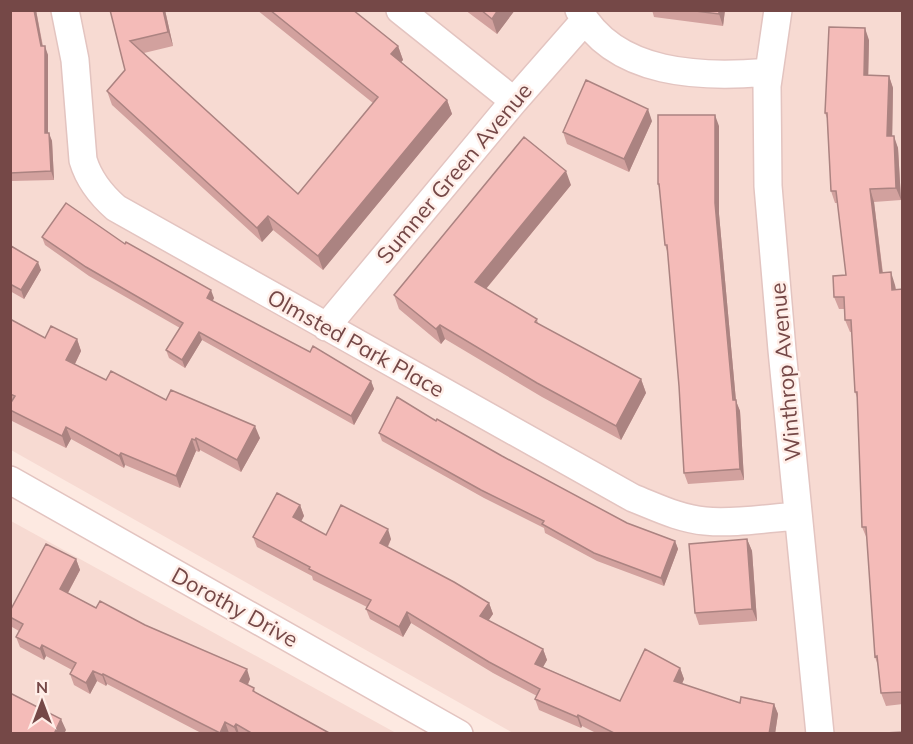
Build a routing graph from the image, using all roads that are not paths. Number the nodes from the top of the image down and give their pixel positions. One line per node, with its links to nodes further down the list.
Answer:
1 (65, 10): 7 (street, Olmsted Park Place)
2 (400, 10): 6 (street)
3 (778, 10): 5 (street, Winthrop Avenue)
4 (582, 15): 5 (street); 6 (street, Sumner Green Avenue)
5 (769, 72): 9 (street, Winthrop Avenue)
6 (514, 101): 7 (street, Sumner Green Avenue)
7 (326, 327): 9 (street, Olmsted Park Place)
8 (10, 480): 10 (street, Dorothy Drive)
9 (798, 516): 11 (street, Winthrop Avenue)
10 (459, 734)
11 (820, 734)

